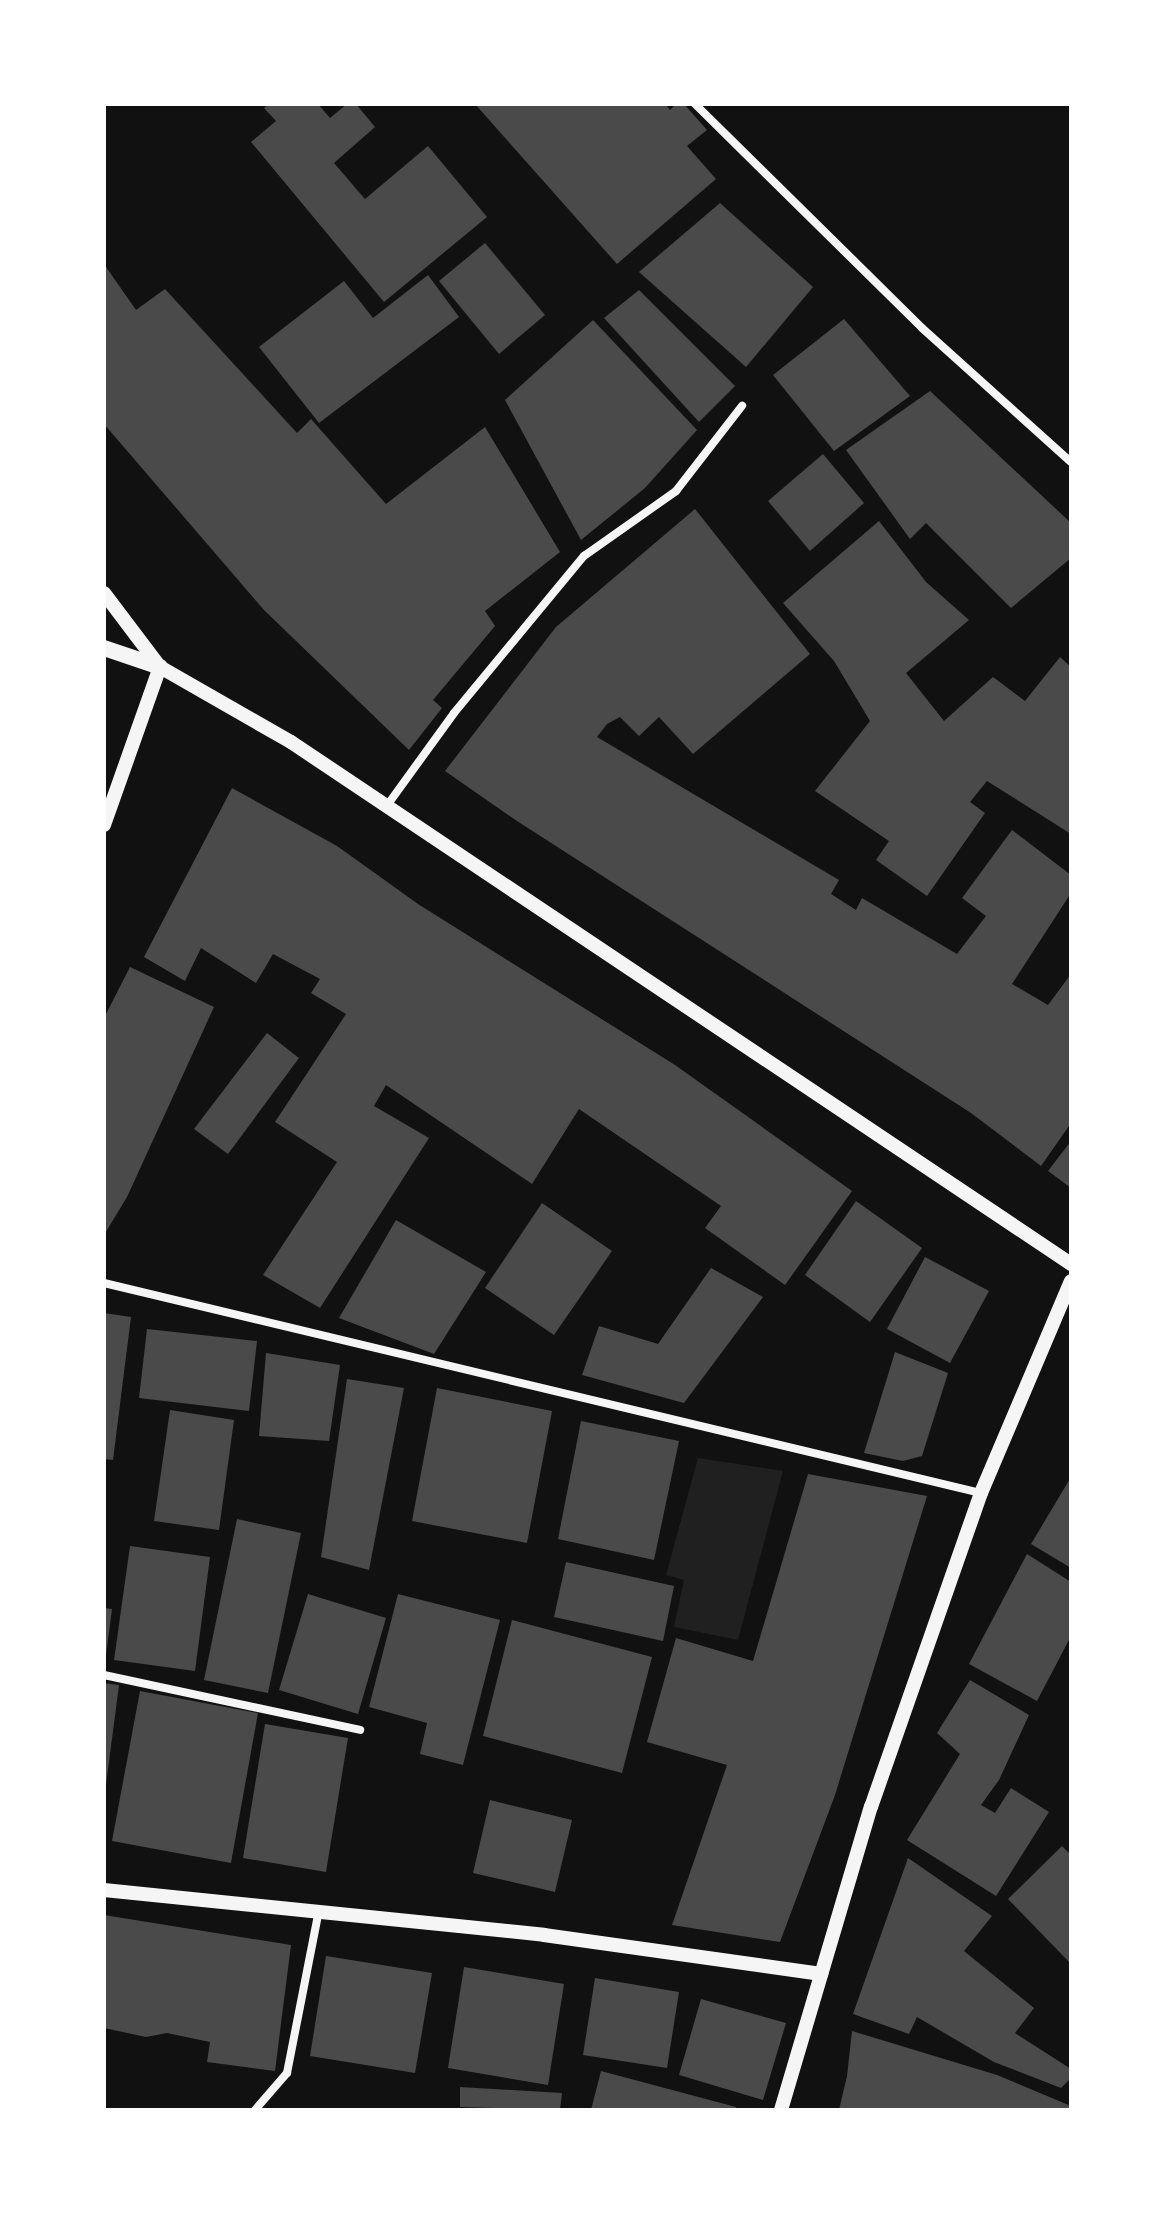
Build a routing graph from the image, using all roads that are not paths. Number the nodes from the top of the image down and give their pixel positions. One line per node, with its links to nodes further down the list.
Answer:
1 (695, 104): 3 (street)
2 (742, 406): 7 (street)
3 (1071, 462)
4 (104, 593): 6 (street)
5 (104, 648): 6 (main road)
6 (160, 667): 7 (street); 8 (street)
7 (386, 807): 9 (street)
8 (104, 825)
9 (1071, 1264)
10 (1071, 1281): 12 (street)
11 (104, 1283): 12 (street)
12 (981, 1493): 17 (street)
13 (104, 1675): 14 (street)
14 (360, 1730)
15 (104, 1890): 16 (street)
16 (319, 1909): 17 (street); 18 (street)
17 (821, 1974): 19 (street)
18 (255, 2110)
19 (781, 2110)

